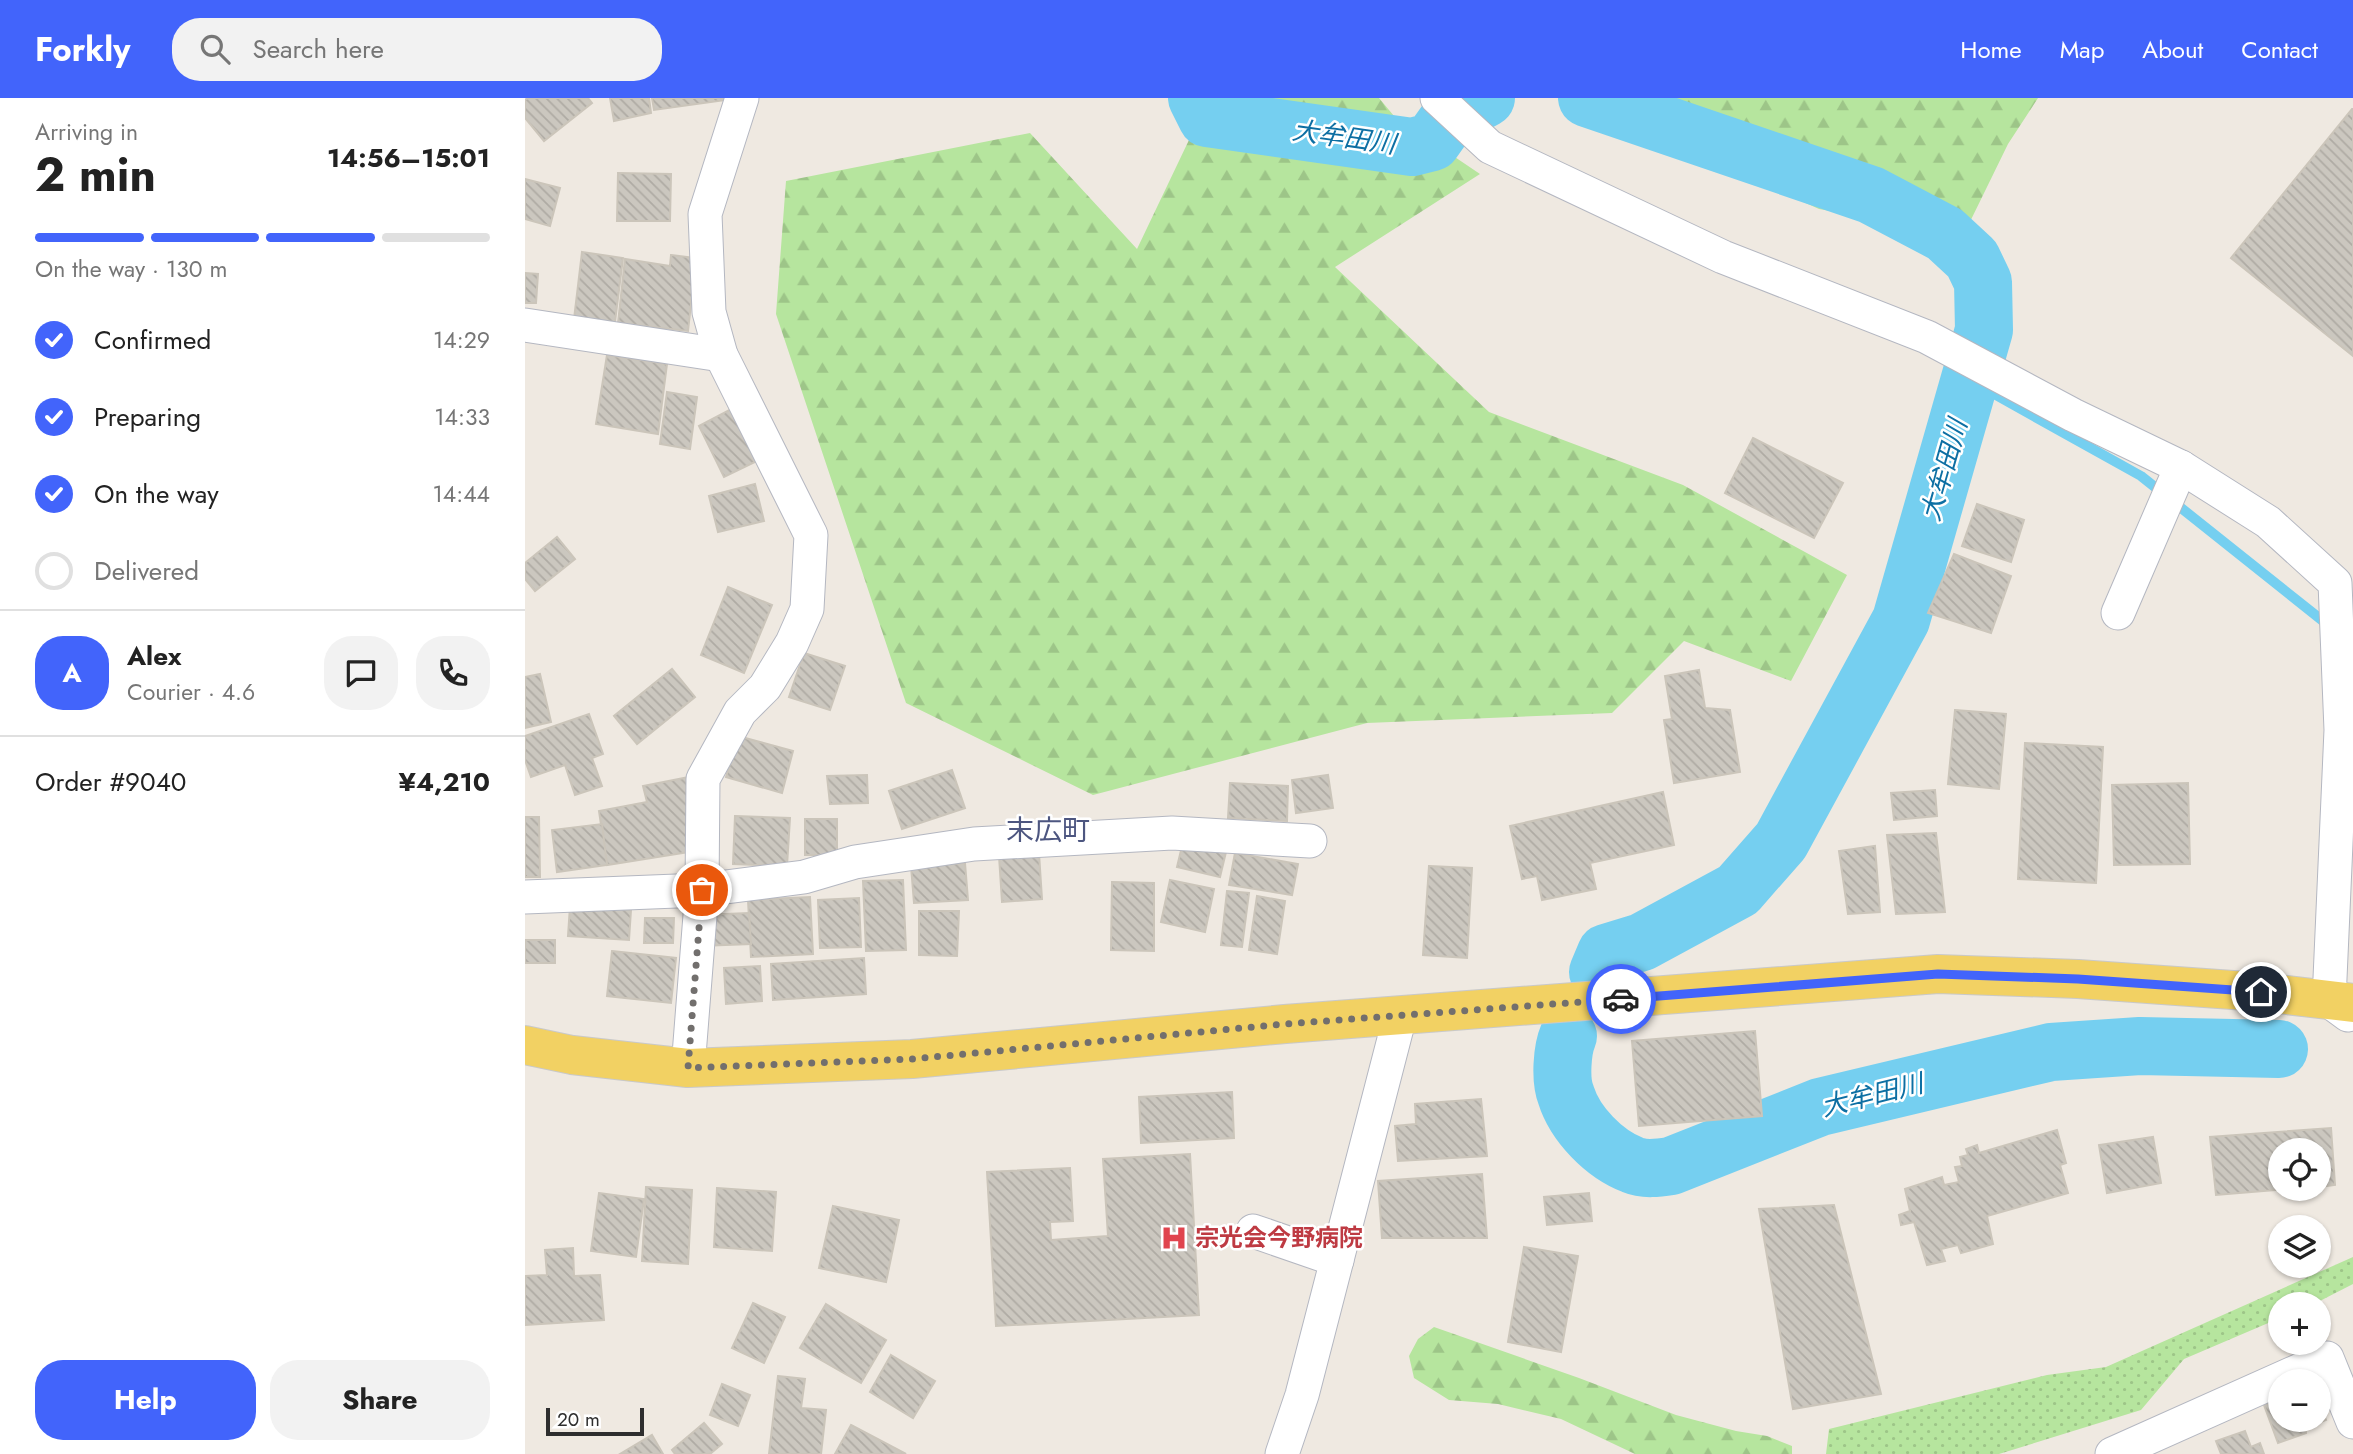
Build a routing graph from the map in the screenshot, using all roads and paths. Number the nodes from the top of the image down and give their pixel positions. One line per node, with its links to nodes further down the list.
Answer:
1 (742, 98): 4 (street)
2 (1437, 98): 5 (street)
3 (525, 325): 4 (street)
4 (721, 355): 8 (street)
5 (2181, 467): 6 (street); 10 (street)
6 (2118, 613)
7 (1310, 841): 8 (street)
8 (702, 890): 9 (street); 13 (street)
9 (525, 897)
10 (2345, 1007): 11 (main road)
11 (1400, 1016): 13 (main road); 15 (street)
12 (525, 1045): 13 (main road)
13 (688, 1068)
14 (1253, 1231): 15 (street)
15 (1337, 1260): 17 (street)
16 (2353, 1422): 18 (street)
17 (1282, 1454)
18 (2112, 1454)

